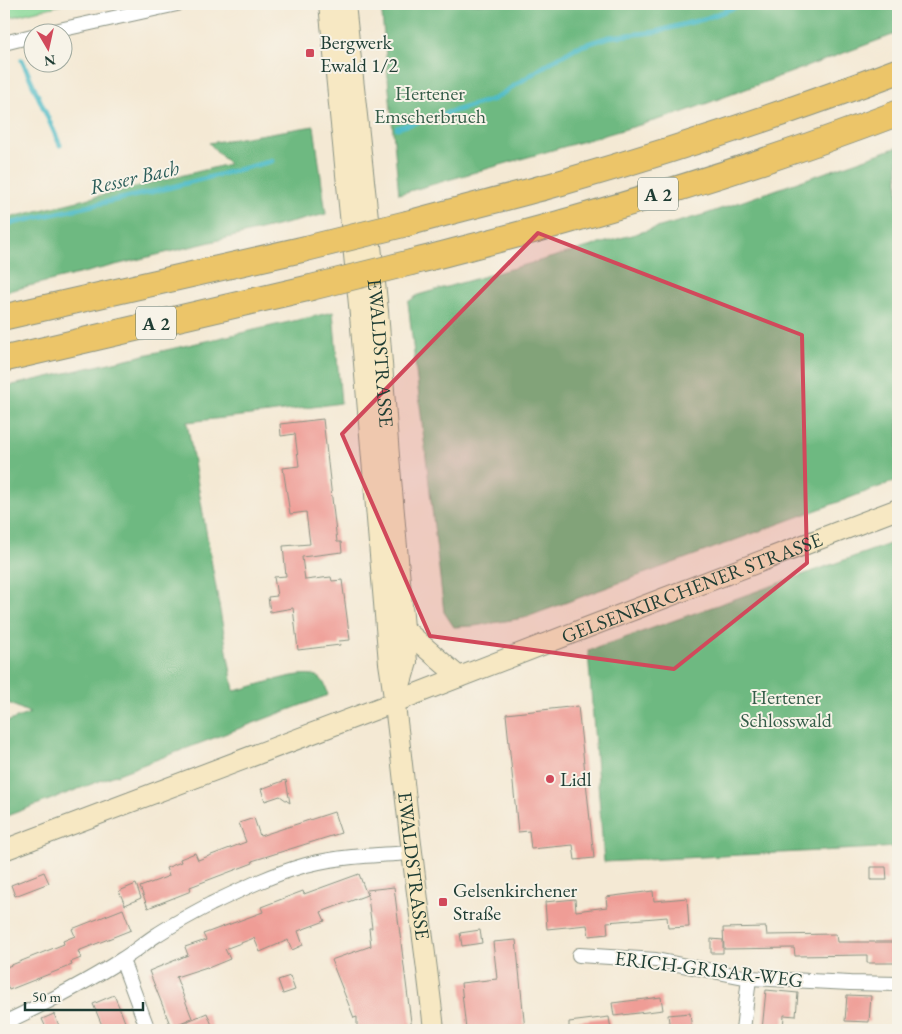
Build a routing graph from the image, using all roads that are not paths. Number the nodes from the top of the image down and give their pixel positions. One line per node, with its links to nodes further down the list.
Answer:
1 (177, 4): 4 (street)
2 (329, 4): 14 (main road, EWALDSTRASSE)
3 (345, 4): 12 (main road, EWALDSTRASSE)
4 (72, 27)
5 (22, 38): 6 (street)
6 (4, 43)
7 (898, 71): 9 (highway, A 2, bridge)
8 (898, 113): 10 (highway, A 2, bridge)
9 (4, 317)
10 (4, 359)
11 (898, 509): 13 (main road, GELSENKIRCHENER STRASSE)
12 (405, 630): 13 (main road); 14 (main road, EWALDSTRASSE)
13 (458, 677): 14 (main road, GELSENKIRCHENER STRASSE)
14 (395, 702): 15 (main road, GELSENKIRCHENER STRASSE); 16 (main road, EWALDSTRASSE)
15 (4, 850)
16 (412, 852): 18 (street); 23 (main road, EWALDSTRASSE)
17 (579, 955): 19 (street, ERICH-GRISAR-WEG)
18 (122, 960): 21 (street); 22 (street)
19 (749, 978): 20 (street, ERICH-GRISAR-WEG); 24 (street)
20 (898, 984)
21 (4, 1023)
22 (148, 1030)
23 (434, 1030)
24 (743, 1030)

